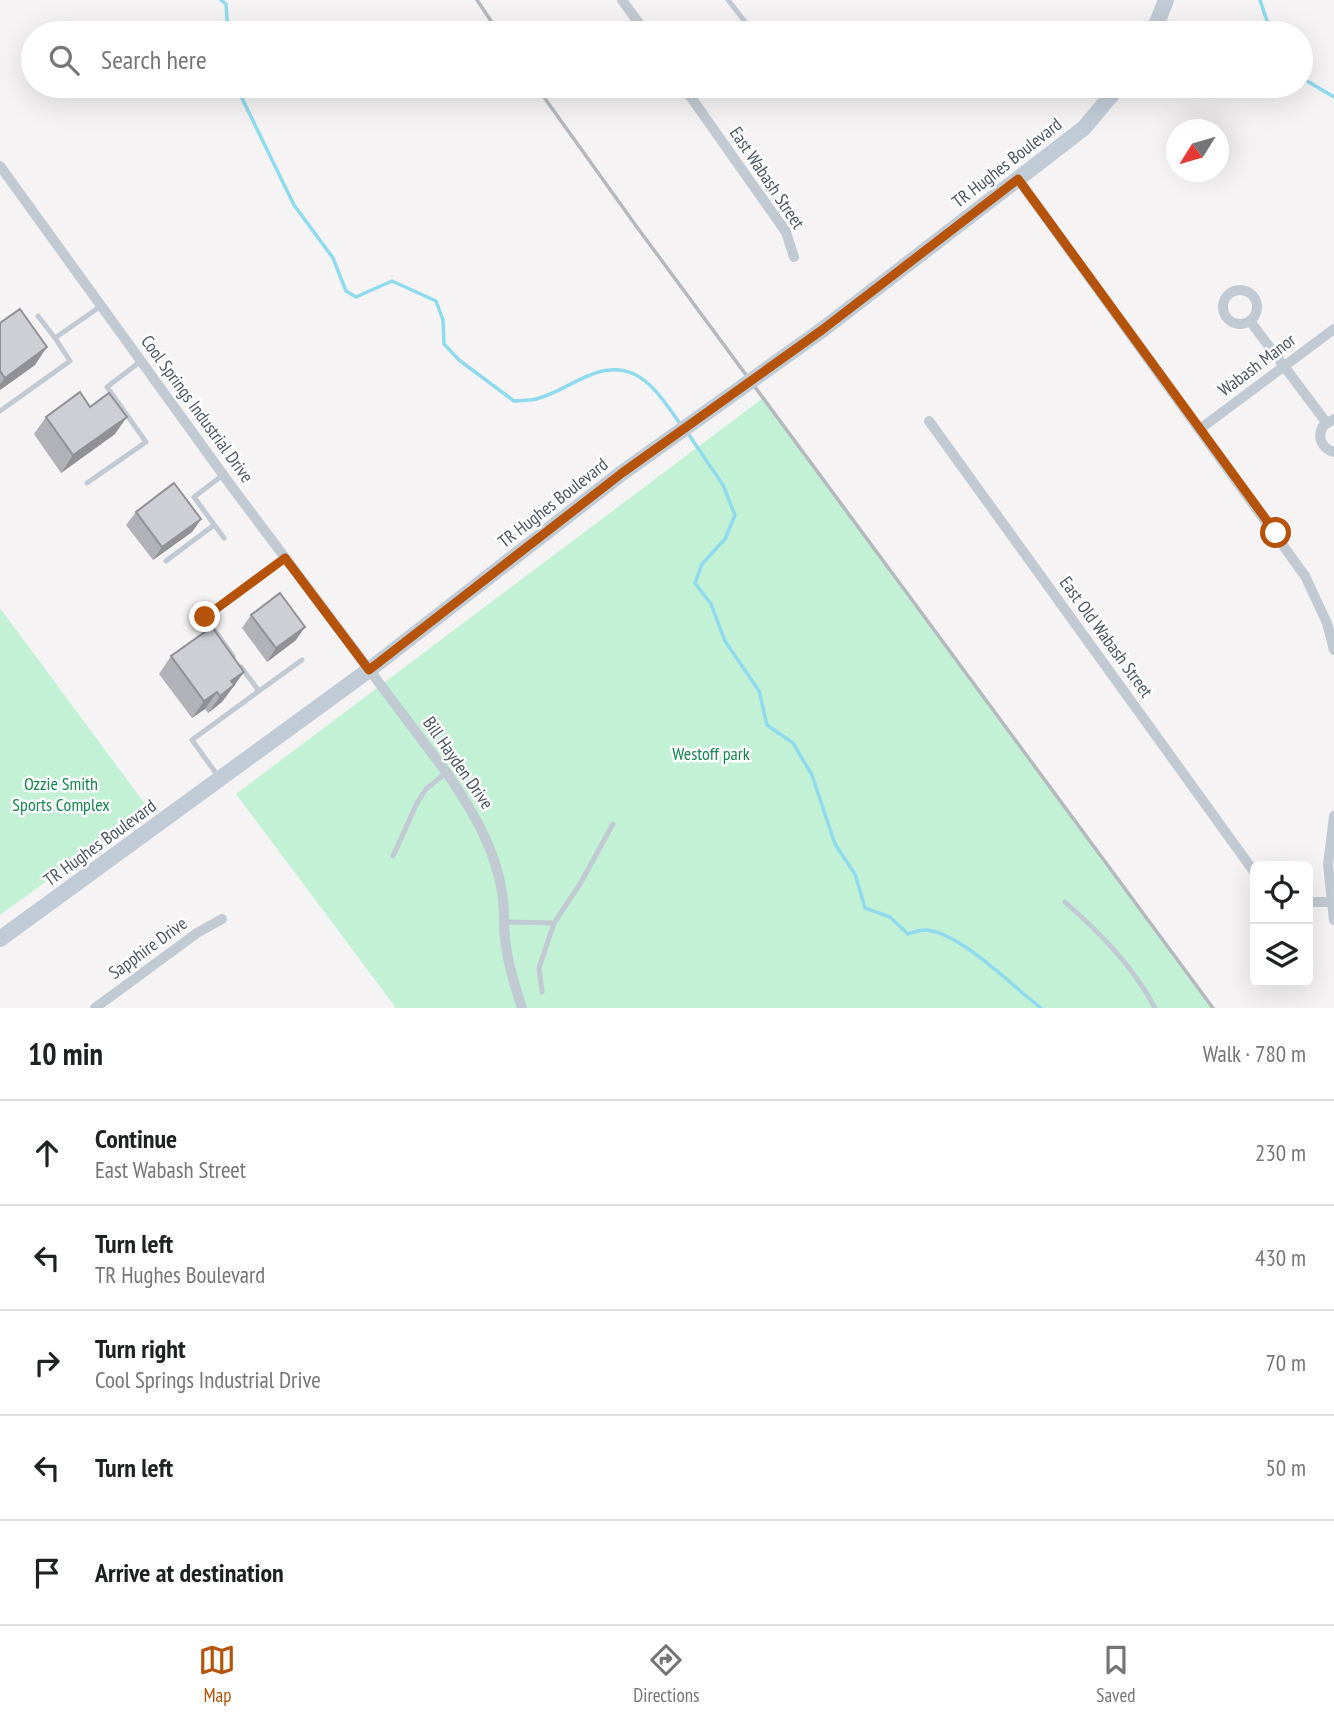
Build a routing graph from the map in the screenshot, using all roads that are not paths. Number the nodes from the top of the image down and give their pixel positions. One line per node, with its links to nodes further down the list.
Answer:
1 (622, 0): 4 (street)
2 (728, 0): 5 (lane)
3 (1166, 0): 6 (main road)
4 (637, 21)
5 (744, 21)
6 (1158, 21)
7 (691, 98): 11 (street, East Wabash Street)
8 (1109, 98): 10 (main road, TR Hughes Boulevard)
9 (0, 166): 12 (street, Cool Springs Industrial Drive)
10 (1018, 179): 22 (street); 33 (main road, TR Hughes Boulevard, bridge)
11 (794, 257)
12 (101, 306): 16 (lane); 17 (street, Cool Springs Industrial Drive)
13 (38, 316): 16 (lane)
14 (1250, 321): 18 (street)
15 (1334, 329): 18 (street, Wabash Manor)
16 (55, 338): 19 (lane)
17 (141, 360): 24 (street, Cool Springs Industrial Drive); 25 (lane)
18 (1285, 366): 20 (street); 22 (street, Wabash Manor)
19 (0, 411)
20 (1330, 420): 23 (street)
21 (929, 421): 40 (street, East Old Wabash Street)
22 (1200, 429): 30 (street)
23 (1334, 452)
24 (223, 475): 26 (lane); 28 (street, Cool Springs Industrial Drive)
25 (87, 483)
26 (214, 525): 27 (lane); 29 (lane)
27 (223, 538)
28 (285, 558): 33 (street, Cool Springs Industrial Drive); 34 (lane)
29 (166, 561)
30 (1331, 622): 31 (street)
31 (1334, 650)
32 (303, 660): 34 (lane)
33 (369, 670): 35 (street, Bill Hayden Drive); 36 (main road, TR Hughes Boulevard)
34 (259, 691): 36 (lane)
35 (447, 772): 39 (lane); 46 (street, Bill Hayden Drive)
36 (220, 779): 48 (main road, TR Hughes Boulevard)
37 (1334, 816): 43 (street)
38 (613, 824): 47 (lane)
39 (393, 856)
40 (1250, 866)
41 (1065, 902): 52 (lane)
42 (1313, 902): 43 (street)
43 (1331, 902): 45 (street)
44 (222, 919): 50 (street, Sapphire Drive)
45 (1334, 920)
46 (505, 922): 47 (lane); 51 (street, Bill Hayden Drive)
47 (554, 923): 49 (lane)
48 (0, 939)
49 (542, 992)
50 (95, 1008)
51 (523, 1008)
52 (1155, 1008)

